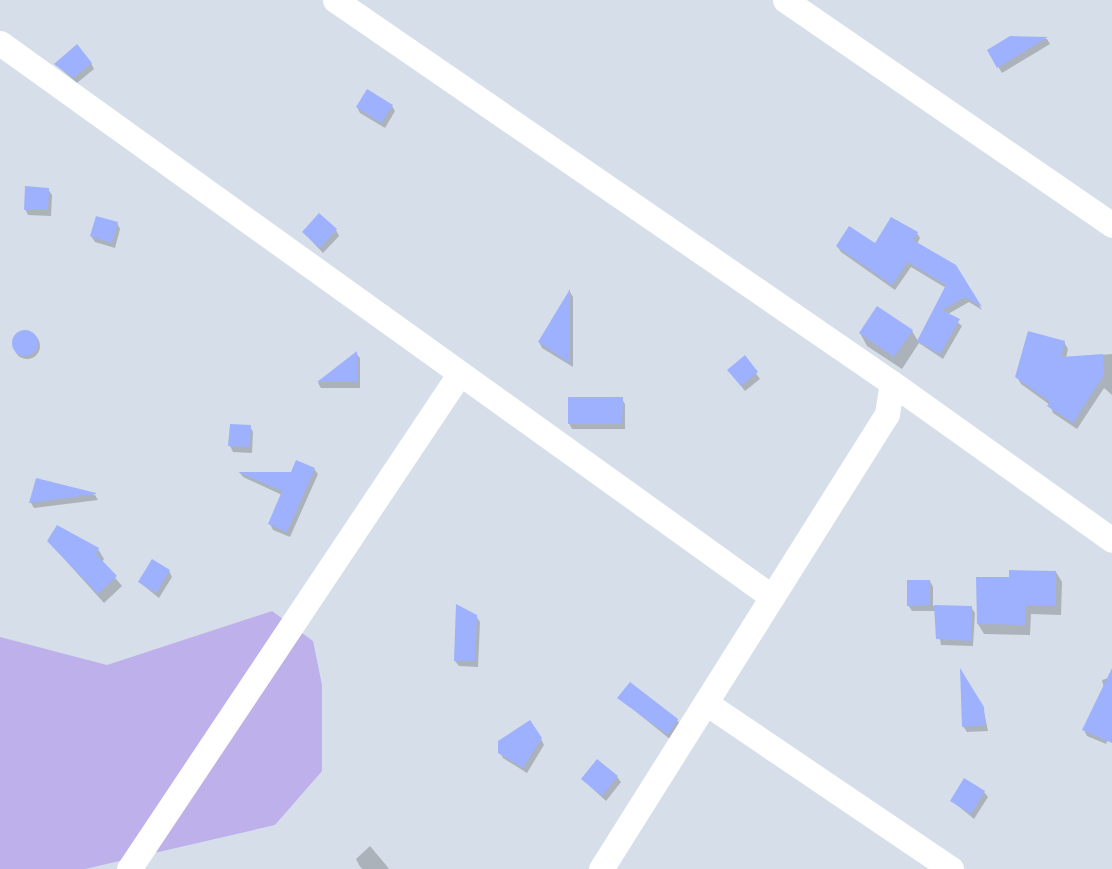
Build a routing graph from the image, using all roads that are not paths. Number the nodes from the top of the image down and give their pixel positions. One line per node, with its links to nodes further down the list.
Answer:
1 (335, 0): 8 (street)
2 (785, 0): 4 (street)
3 (816, 0): 4 (street)
4 (829, 29): 6 (street)
5 (0, 43): 7 (street)
6 (1112, 225)
7 (460, 373): 10 (street); 12 (street)
8 (892, 383): 9 (street); 10 (street)
9 (1112, 540)
10 (772, 597): 11 (street)
11 (706, 703): 13 (street); 14 (street)
12 (129, 869)
13 (601, 869)
14 (951, 869)

